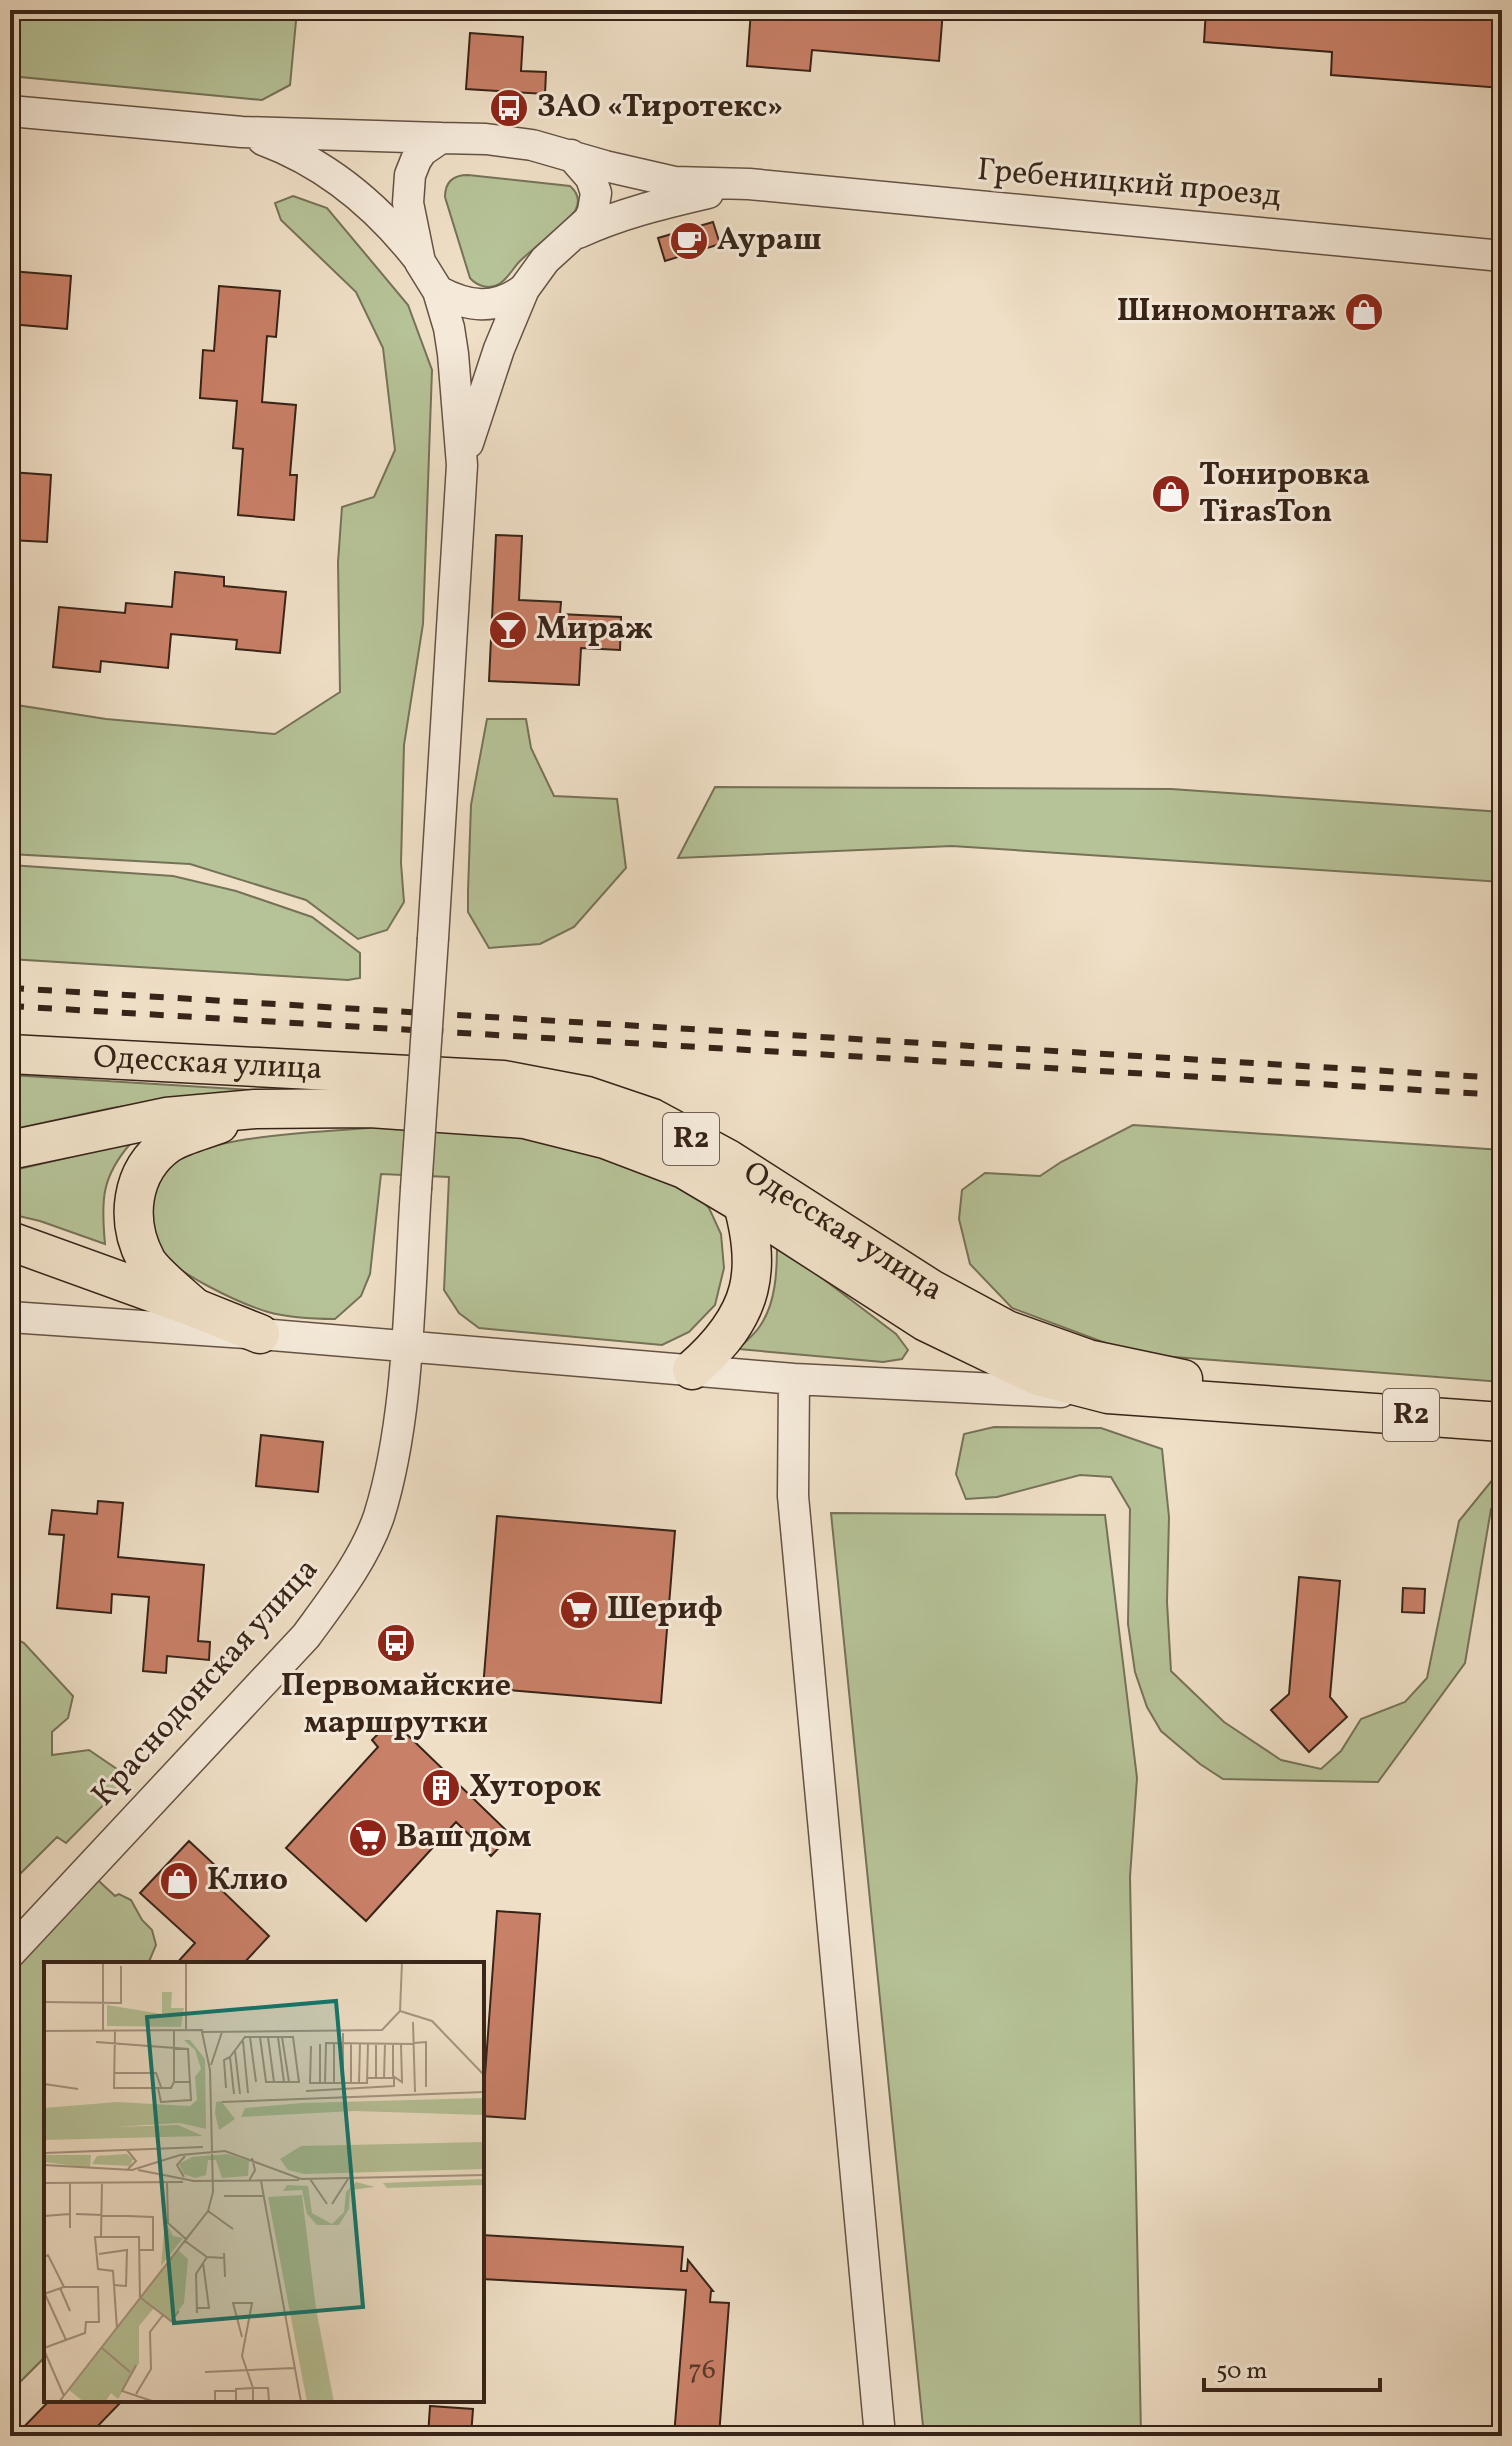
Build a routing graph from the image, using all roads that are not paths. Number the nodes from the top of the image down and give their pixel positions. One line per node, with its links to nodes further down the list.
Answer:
1 (10, 111): 2 (street)
2 (242, 132): 3 (street); 8 (street)
3 (441, 138): 4 (street); 8 (street)
4 (571, 155): 5 (street, Гребеницкий проезд); 6 (street)
5 (749, 184): 6 (street, Гребеницкий проезд); 7 (street, Гребеницкий проезд)
6 (573, 235): 9 (street)
7 (1502, 256)
8 (420, 262): 10 (street)
9 (524, 289): 10 (street); 11 (street)
10 (438, 291): 11 (street)
11 (462, 465): 21 (street, Краснодонская улица, bridge)
12 (10, 1054): 15 (main road, Одесская улица / R2)
13 (255, 1109): 14 (main road, Одесская улица / R2); 16 (main road, Одесская улица / R2); 18 (main road)
14 (10, 1150)
15 (728, 1159): 16 (main road); 25 (main road, Одесская улица / R2)
16 (743, 1204): 22 (main road); 24 (main road, Одесская улица / R2)
17 (10, 1241): 18 (main road)
18 (195, 1308): 20 (main road)
19 (10, 1317): 20 (street, Одесская улица)
20 (260, 1334): 21 (street, Одесская улица)
21 (406, 1347): 22 (street, Одесская улица); 27 (street, Краснодонская улица)
22 (692, 1370): 23 (street, Одесская улица)
23 (794, 1379): 24 (street, Одесская улица); 28 (street)
24 (1108, 1394): 25 (main road, Одесская улица / R2)
25 (1319, 1407): 26 (main road, R2)
26 (1502, 1422)
27 (10, 1953)
28 (880, 2436)

